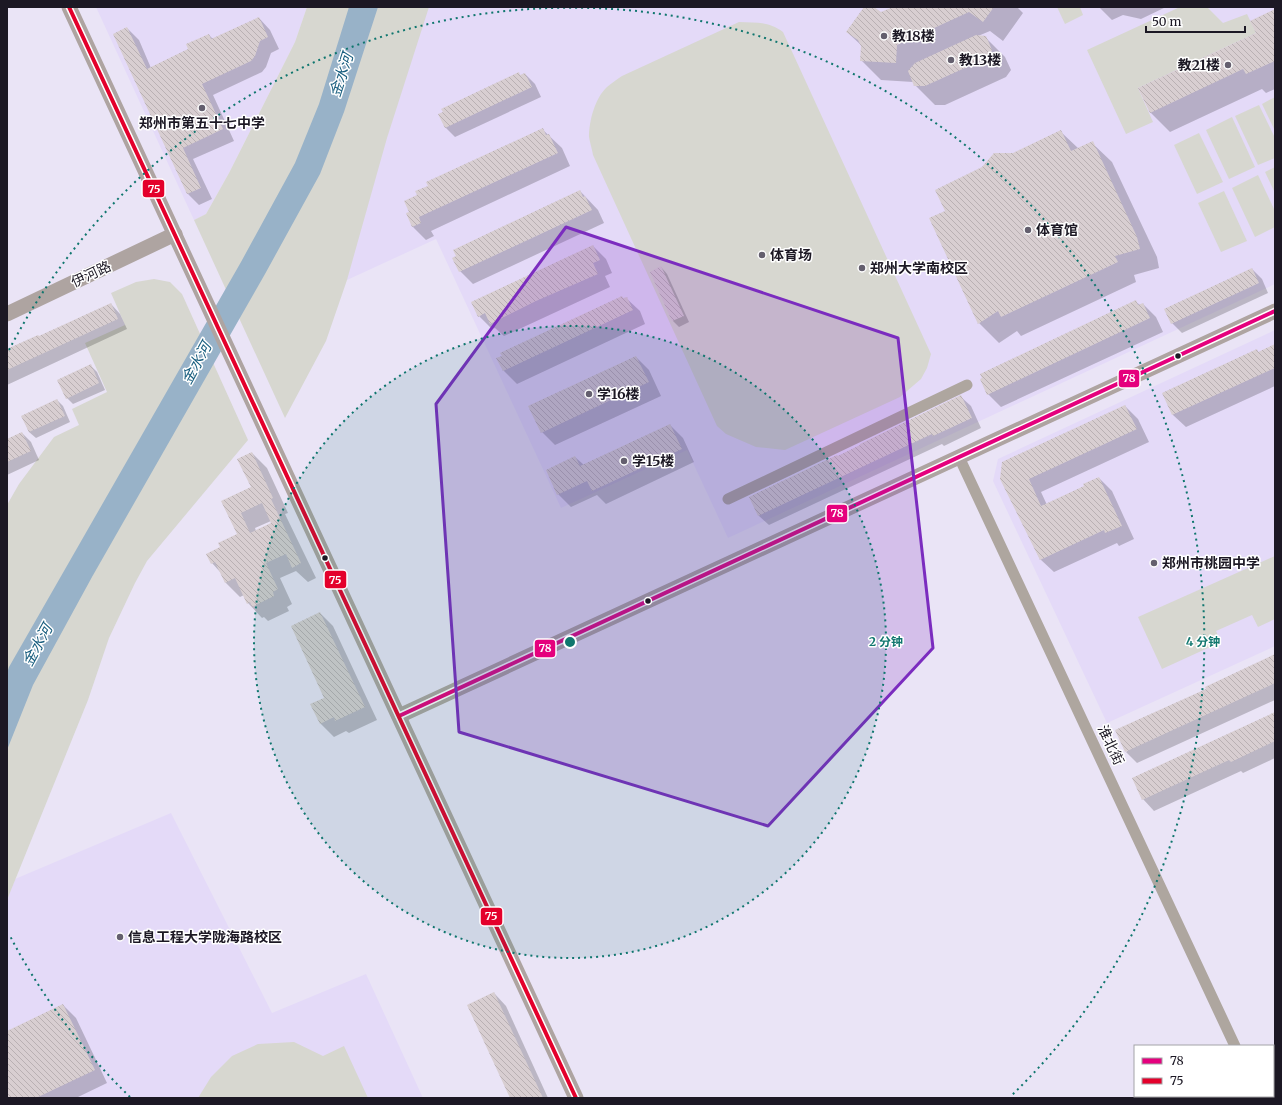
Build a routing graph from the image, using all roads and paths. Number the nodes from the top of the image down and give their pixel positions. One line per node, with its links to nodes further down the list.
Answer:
1 (69, 7): 2 (street)
2 (175, 234): 4 (street, 伊河路); 8 (street)
3 (1275, 311): 6 (street)
4 (7, 314)
5 (967, 385): 7 (street)
6 (959, 457): 8 (street); 9 (street, 淮北街)
7 (728, 499)
8 (399, 716): 10 (street)
9 (1235, 1045)
10 (576, 1098)

